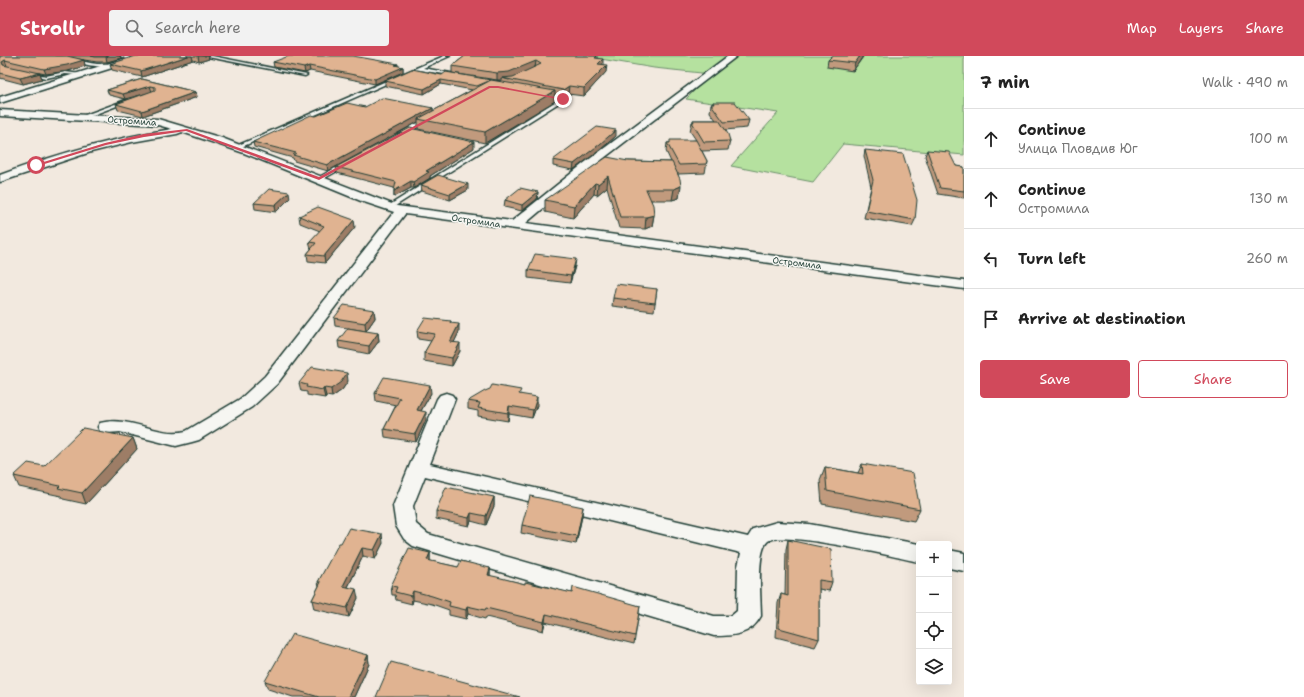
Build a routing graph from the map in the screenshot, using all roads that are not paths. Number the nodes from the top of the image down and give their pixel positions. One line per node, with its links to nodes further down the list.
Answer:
1 (58, 56): 8 (lane)
2 (121, 56): 7 (lane)
3 (141, 56): 7 (street)
4 (205, 56): 12 (lane)
5 (448, 56): 9 (lane)
6 (733, 56): 31 (street)
7 (132, 59): 8 (street)
8 (110, 65): 11 (street)
9 (418, 69): 13 (lane); 26 (lane)
10 (20, 71): 11 (lane)
11 (79, 74): 15 (street)
12 (305, 75)
13 (461, 76)
14 (537, 94): 25 (lane)
15 (0, 100)
16 (134, 100): 19 (lane)
17 (0, 113): 19 (street, Остромила)
18 (436, 116): 21 (lane)
19 (80, 118): 20 (street, Остромила)
20 (187, 130): 26 (street, Остромила); 28 (street)
21 (408, 130): 22 (lane); 23 (lane)
22 (416, 132)
23 (395, 138)
24 (479, 145): 25 (lane)
25 (486, 147): 30 (lane)
26 (237, 148): 29 (street, Остромила)
27 (353, 160): 29 (lane)
28 (0, 179)
29 (319, 179): 30 (street, Остромила)
30 (396, 209): 31 (street, Остромила); 34 (street)
31 (514, 226): 32 (street, Остромила)
32 (964, 285)
33 (446, 399): 35 (street)
34 (107, 427)
35 (419, 468): 36 (street); 36 (street)
36 (753, 547): 37 (street)
37 (916, 552)
38 (952, 560): 39 (street)
39 (964, 562)

